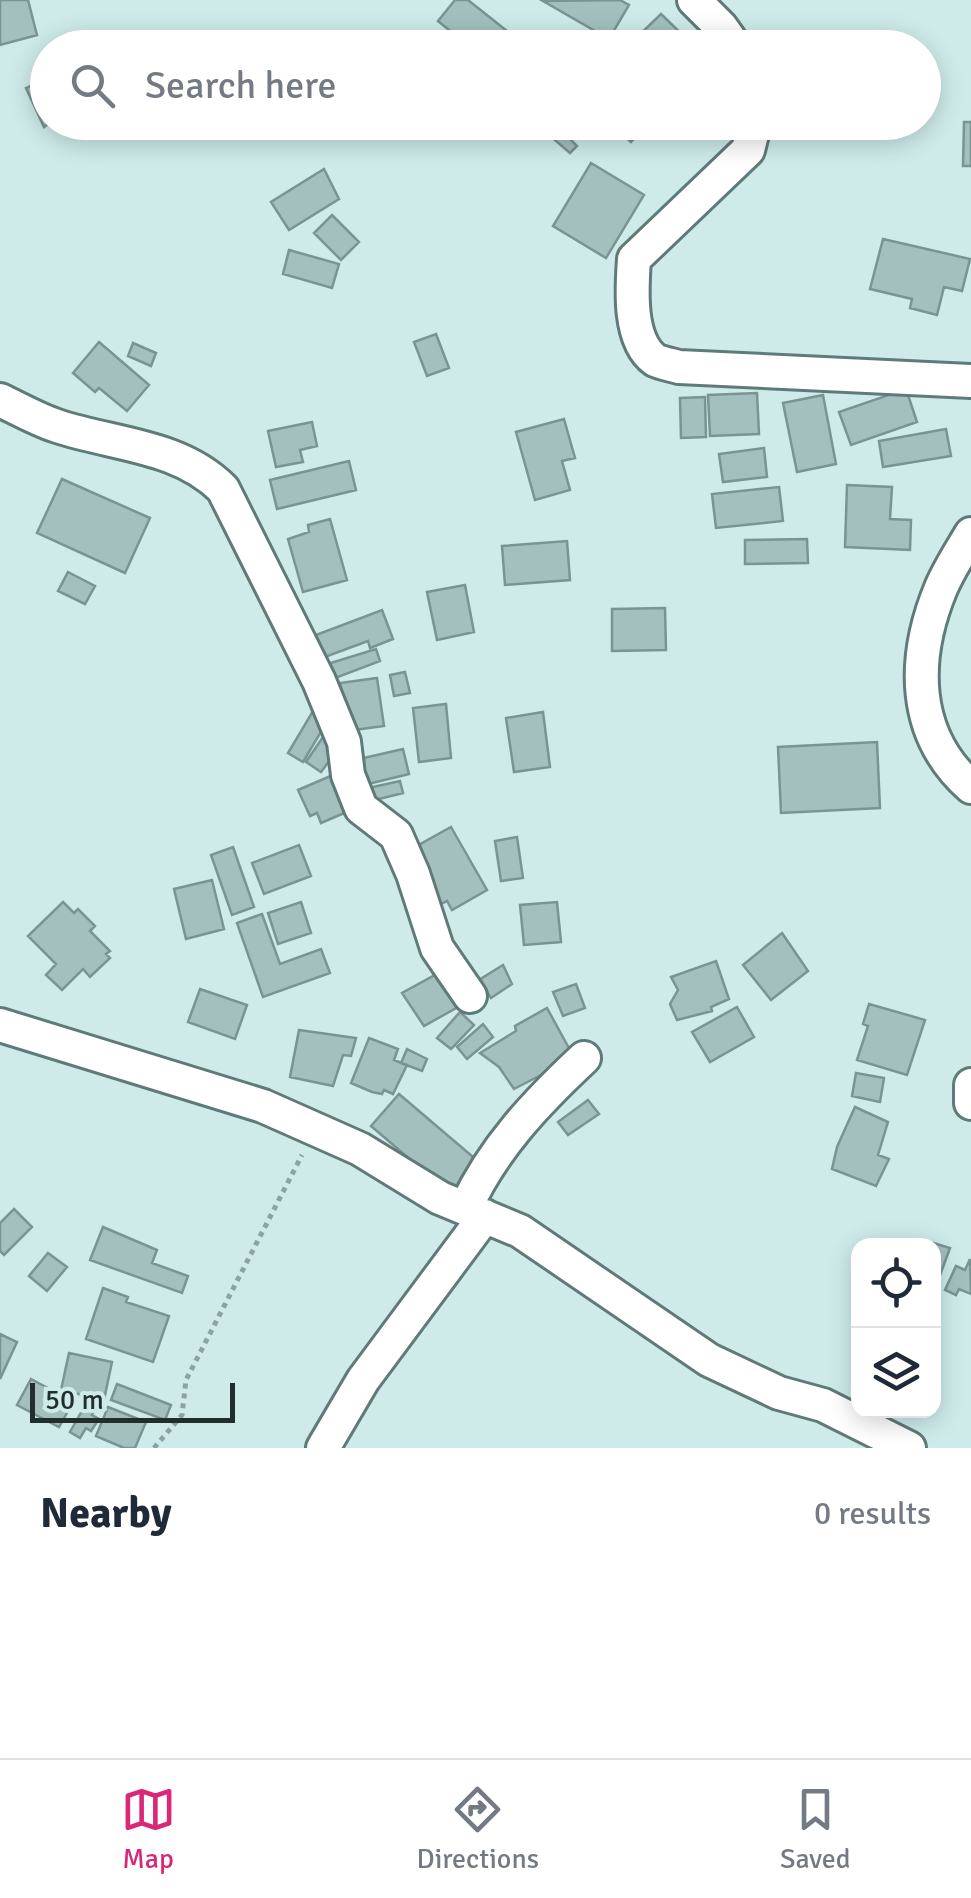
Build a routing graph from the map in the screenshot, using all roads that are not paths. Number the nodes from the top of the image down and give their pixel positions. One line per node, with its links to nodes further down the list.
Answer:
1 (694, 0): 2 (street)
2 (723, 30)
3 (750, 140): 4 (street)
4 (971, 380)
5 (0, 400): 8 (street)
6 (971, 534): 7 (street)
7 (971, 788)
8 (470, 996)
9 (0, 1025): 13 (street)
10 (584, 1058): 13 (street)
11 (971, 1086): 12 (street)
12 (971, 1103)
13 (475, 1212): 14 (street); 15 (street)
14 (324, 1448)
15 (909, 1448)

